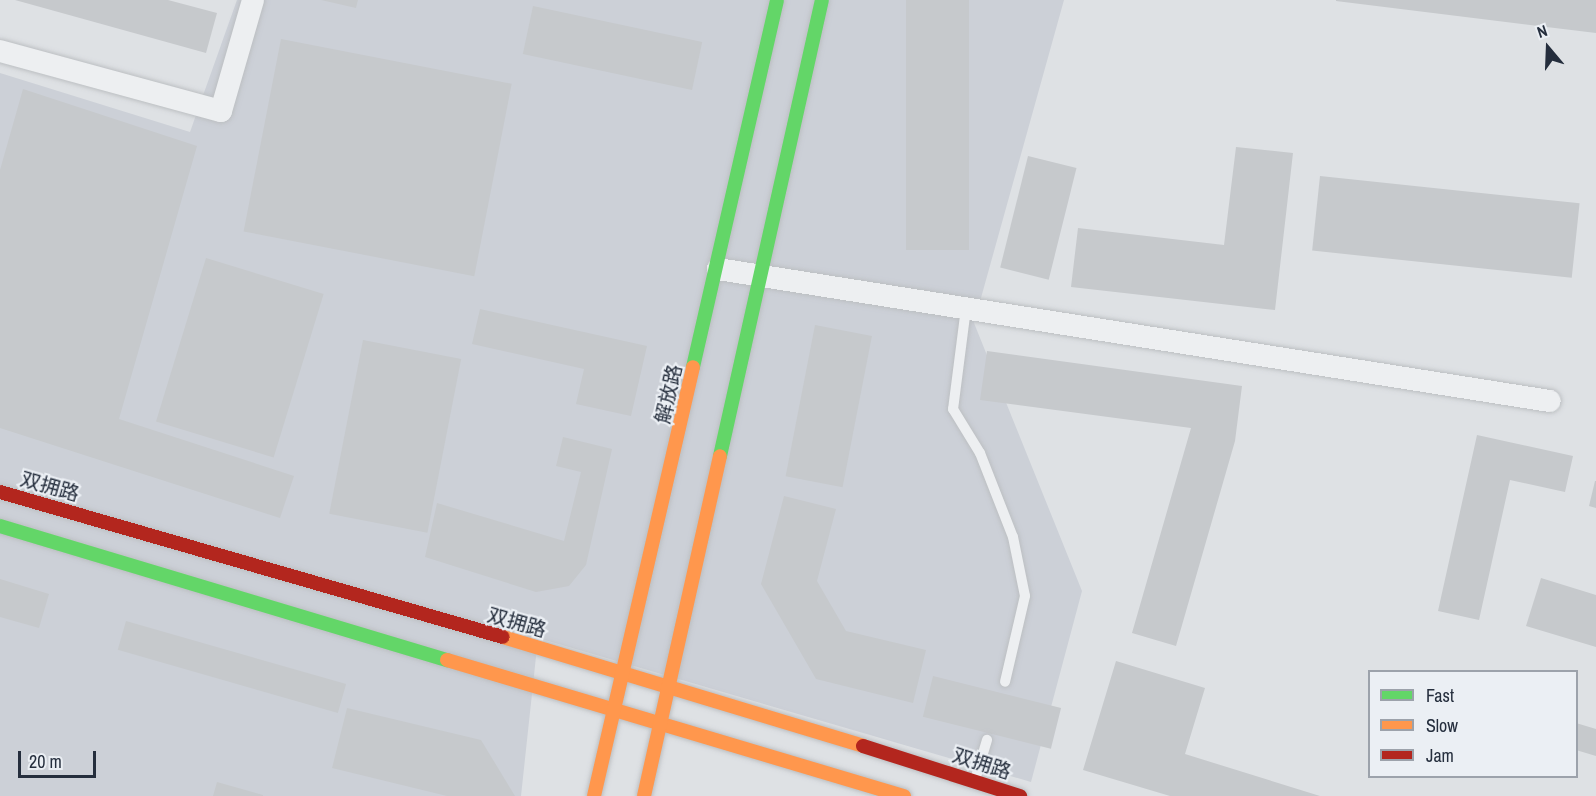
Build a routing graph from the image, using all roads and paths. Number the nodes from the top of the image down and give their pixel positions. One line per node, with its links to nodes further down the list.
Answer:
1 (253, 0): 4 (street)
2 (777, 0): 5 (main road, 解放路)
3 (822, 0): 6 (main road)
4 (0, 51)
5 (718, 268): 6 (street); 11 (main road, 解放路)
6 (762, 276): 7 (street); 13 (main road)
7 (966, 308): 8 (street); 12 (lane)
8 (1550, 401)
9 (0, 492): 11 (main road, 双拥路)
10 (0, 526): 14 (main road)
11 (621, 672): 13 (main road, 双拥路); 14 (main road, 解放路)
12 (1005, 682)
13 (670, 685): 15 (main road); 17 (main road, 双拥路)
14 (612, 711): 15 (main road); 18 (main road, 解放路)
15 (660, 725): 19 (main road); 20 (main road)
16 (987, 740): 17 (lane)
17 (975, 782): 21 (main road, 双拥路)
18 (594, 796)
19 (644, 796)
20 (904, 796)
21 (1020, 796)

